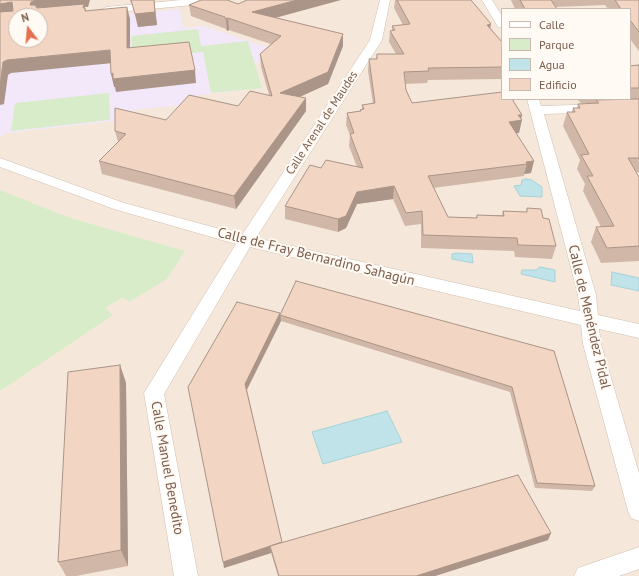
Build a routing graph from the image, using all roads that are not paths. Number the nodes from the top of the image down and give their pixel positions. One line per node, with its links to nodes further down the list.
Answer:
1 (216, 0): 4 (street)
2 (385, 0): 10 (street, Calle Arenal de Maudes)
3 (486, 0): 6 (street)
4 (105, 5): 5 (street)
5 (92, 12)
6 (501, 23)
7 (535, 105): 8 (street); 11 (street, Calle de Menéndez Pidal)
8 (639, 107)
9 (0, 162): 10 (street, Calle de Fray Bernardino Sahagún)
10 (246, 241): 11 (street, Calle de Fray Bernardino Sahagún); 15 (street, Calle Manuel Benedito)
11 (589, 320): 12 (street, Calle de Fray Bernardino Sahagún); 13 (street, Calle de Menéndez Pidal)
12 (639, 330)
13 (639, 511)
14 (639, 558): 16 (street)
15 (186, 576)
16 (586, 576)

